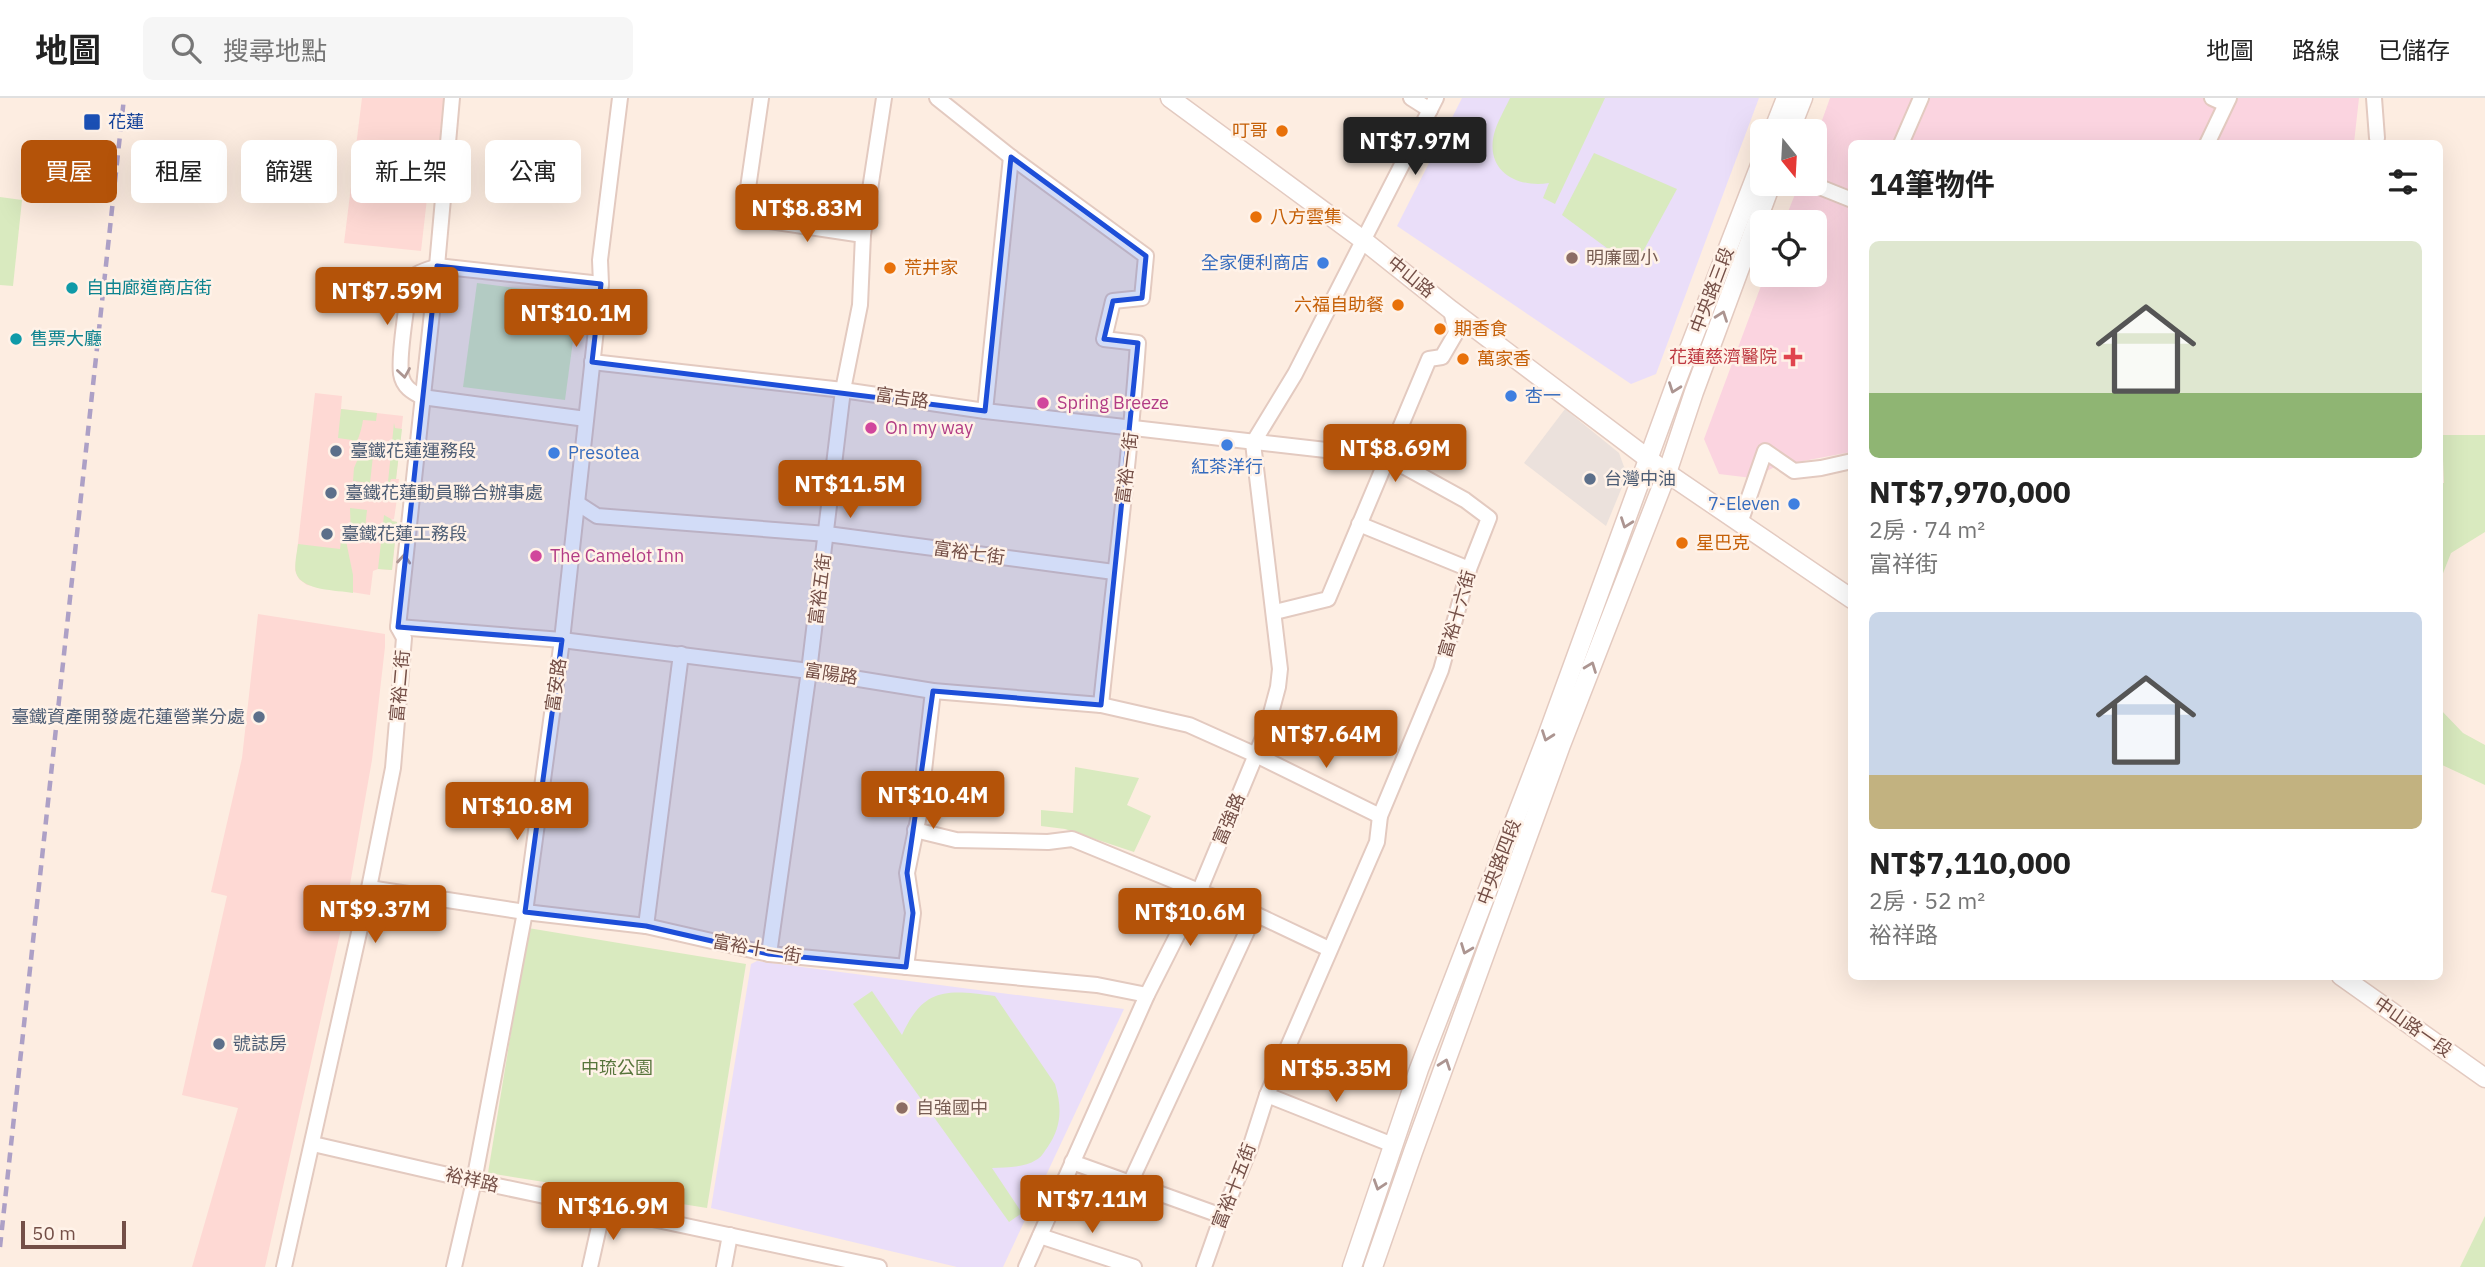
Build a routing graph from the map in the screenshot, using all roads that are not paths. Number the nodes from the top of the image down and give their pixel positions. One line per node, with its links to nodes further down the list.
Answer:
1 (452, 98): 26 (street, 富裕二街)
2 (620, 98): 27 (street, 富安路)
3 (761, 98): 24 (street)
4 (884, 98): 24 (street, 富裕五街)
5 (937, 98): 19 (street, 富裕一街)
6 (1170, 98): 25 (street, 中山路)
7 (1411, 98): 13 (street)
8 (1786, 98): 14 (street)
9 (1803, 98): 15 (street)
10 (1921, 98): 17 (street)
11 (2374, 98): 16 (street)
12 (2222, 100): 18 (street)
13 (1433, 104): 25 (street)
14 (1778, 119)
15 (1795, 119)
16 (2377, 138)
17 (1903, 140)
18 (2208, 140)
19 (1011, 157): 32 (street); 34 (street, 富裕一街)
20 (1827, 190): 23 (street)
21 (1750, 194): 37 (street, 中央路三段, one-way to 37)
22 (1767, 196): 39 (street, 中央路三段, one-way to 22)
23 (1848, 199)
24 (863, 235): 30 (street, 富裕五街)
25 (1363, 240): 28 (street, 中山路); 35 (street)
26 (437, 266): 27 (street); 31 (street, 富裕二街); 31 (street, one-way to 31)
27 (601, 284): 29 (street, 富安路)
28 (1451, 310): 36 (street); 37 (street, 中山路)
29 (592, 362): 30 (street, 富吉路); 33 (street, 富安路)
30 (843, 390): 32 (street, 富吉路); 43 (street, 富裕五街)
31 (422, 397): 33 (street); 48 (street, 富裕二街, one-way to 31)
32 (985, 411): 34 (street, 富吉路)
33 (586, 419): 40 (street, 富安路)
34 (1132, 429): 35 (street, 富吉路); 45 (street, 富裕一街)
35 (1253, 443): 36 (street, 富裕十六街); 47 (street, 富強路)
36 (1387, 457): 42 (street); 44 (street, 富裕十六街)
37 (1649, 459): 39 (street); 70 (street, 中央路四段, one-way to 70)
38 (1848, 462): 41 (street)
39 (1667, 473): 41 (street); 88 (street, 中央路四段, one-way to 39)
40 (577, 503): 43 (street, 富裕七街); 49 (street, 富安路)
41 (1740, 523): 46 (street)
42 (1359, 524): 44 (street); 47 (street)
43 (827, 534): 45 (street, 富裕七街); 51 (street, 富裕五街)
44 (1469, 569): 55 (street, 富裕十六街)
45 (1114, 572): 53 (street, 富裕一街)
46 (1848, 596)
47 (1275, 612): 54 (street, 富強路)
48 (398, 627): 49 (street, 富陽路); 57 (street, 富裕二街)
49 (562, 640): 50 (street, 富陽路); 59 (street, 富安路)
50 (681, 654): 51 (street, 富陽路); 61 (street)
51 (809, 671): 52 (street, 富陽路); 63 (street, 富裕五街)
52 (933, 691): 53 (street, 富陽路); 56 (street)
53 (1101, 705): 54 (street, 富陽路)
54 (1256, 755): 55 (street); 58 (street, 富強路)
55 (1380, 816): 62 (street, 富裕十六街)
56 (915, 830): 58 (street); 64 (street)
57 (369, 888): 59 (street, 富裕十一街); 69 (street, 富裕二街)
58 (1199, 892): 60 (street); 66 (street, 富強路)
59 (525, 912): 61 (street, 富裕十一街); 72 (street, 富安路)
60 (1255, 914): 62 (street); 73 (street)
61 (646, 926): 63 (street, 富裕十一街)
62 (1329, 949): 68 (street, 富裕十五街)
63 (769, 954): 64 (street, 富裕十一街)
64 (906, 967): 66 (street, 富裕十一街)
65 (2347, 980): 67 (street, 中山路一段)
66 (1147, 995): 71 (street, 富強路)
67 (2485, 1079)
68 (1267, 1095): 70 (street); 75 (street, 富裕十五街)
69 (313, 1144): 72 (street, 裕祥路); 79 (street, 富裕二街)
70 (1393, 1145): 87 (street, 中央路四段, one-way to 87)
71 (1072, 1162): 73 (street); 77 (street, 富強路)
72 (474, 1181): 74 (street, 裕祥路); 80 (street, 富安路)
73 (1131, 1181): 75 (street)
74 (603, 1209): 76 (street, 裕祥路); 81 (street)
75 (1222, 1216): 86 (street, 富裕十五街)
76 (730, 1235): 78 (street, 裕祥路); 82 (street)
77 (1040, 1236): 84 (street, 富強路); 85 (street)
78 (855, 1264): 83 (street, 裕祥路)
79 (284, 1267)
80 (454, 1267)
81 (590, 1267)
82 (723, 1267)
83 (879, 1267)
84 (1026, 1267)
85 (1134, 1267)
86 (1204, 1267)
87 (1352, 1267)
88 (1373, 1267)

